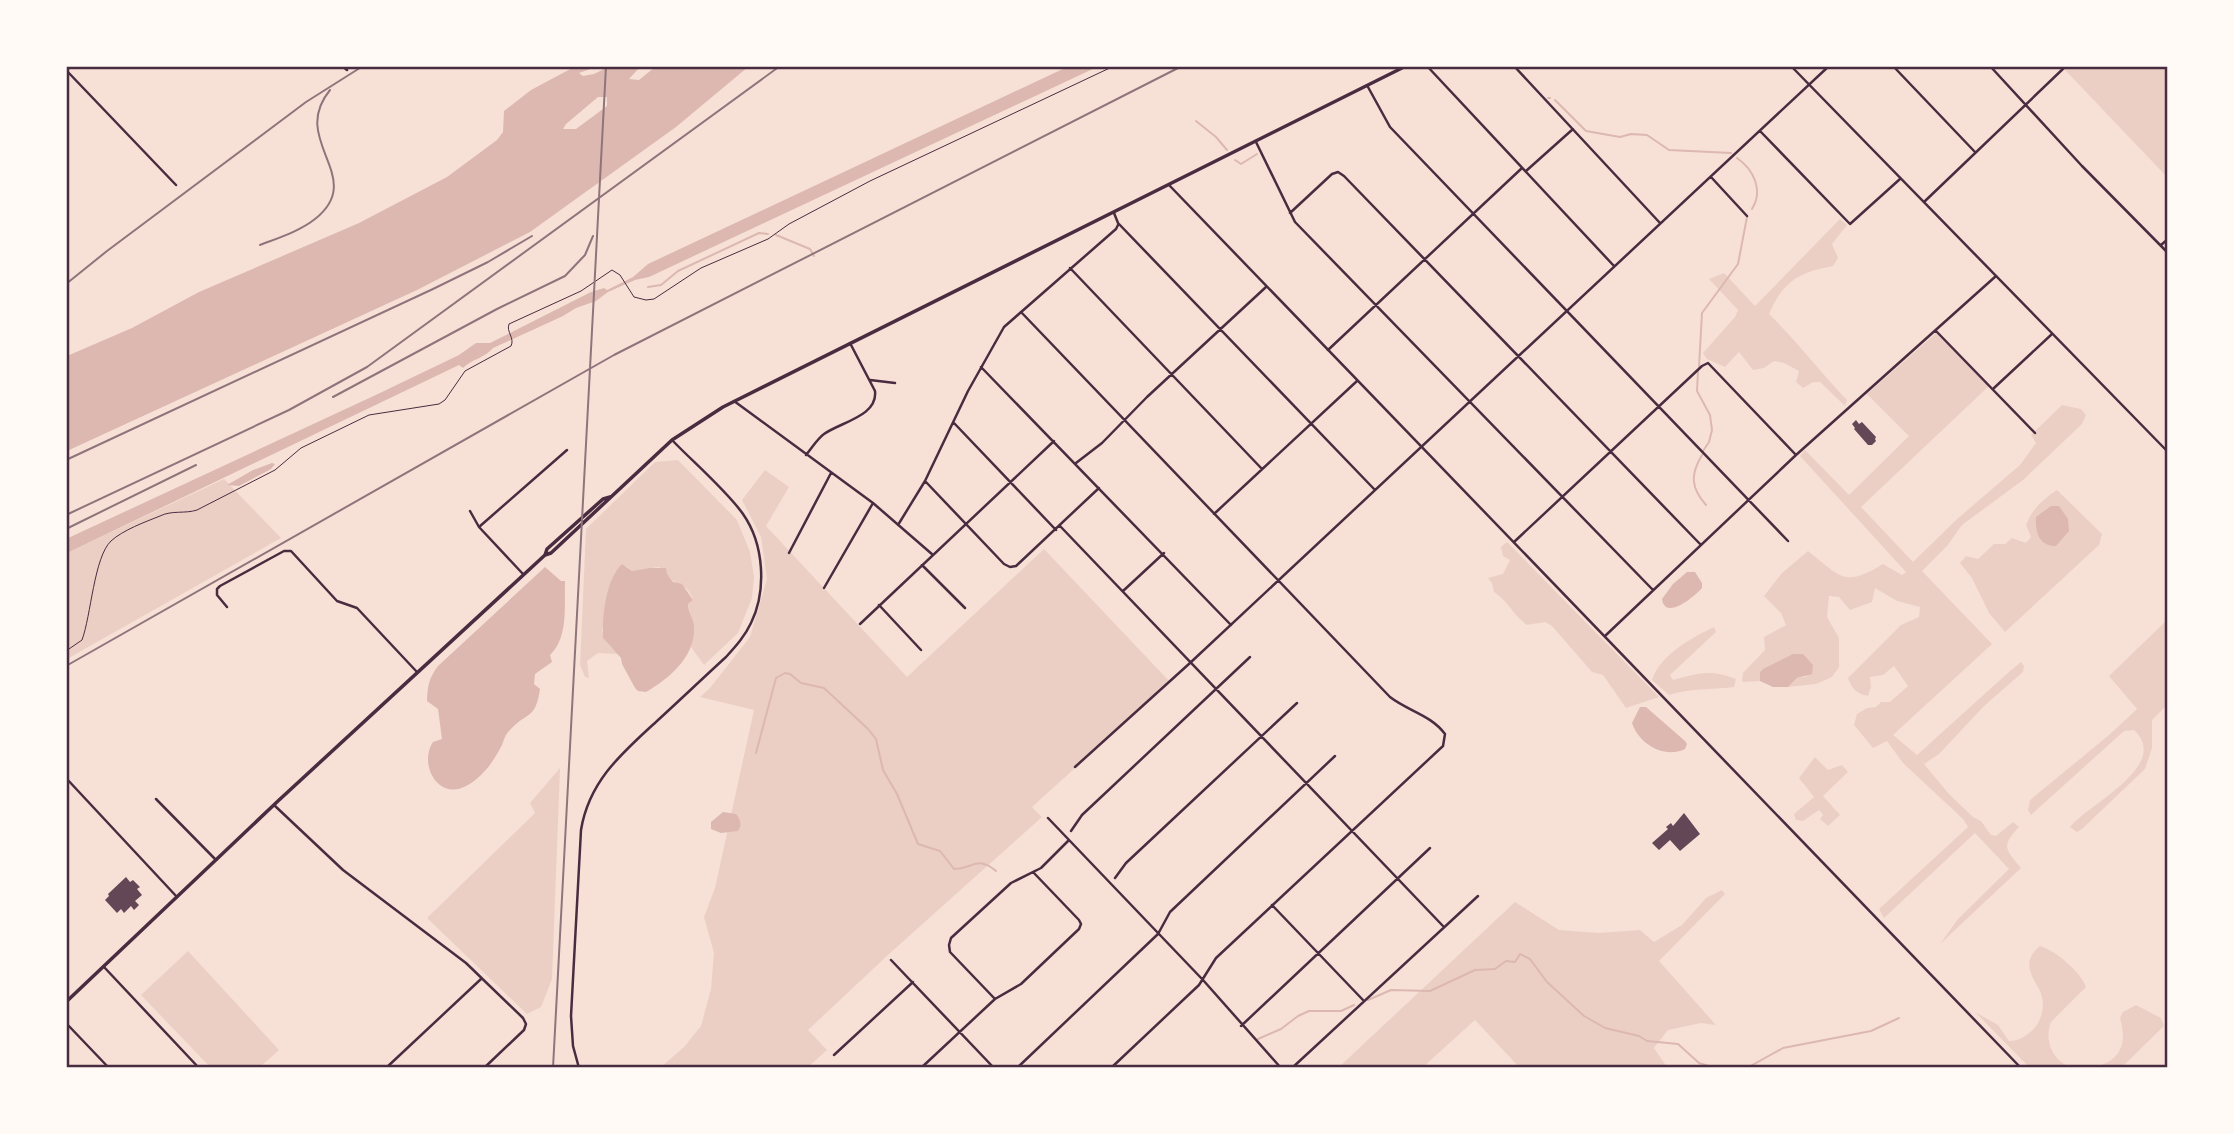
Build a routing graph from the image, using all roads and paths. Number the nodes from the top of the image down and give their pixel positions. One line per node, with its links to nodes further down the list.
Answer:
1 (342, 66): 12 (street)
2 (1114, 66): 106 (path)
3 (1406, 66): 14 (main road)
4 (1427, 66): 20 (street)
5 (1514, 66): 16 (street)
6 (1791, 66): 13 (street)
7 (1829, 66): 13 (street)
8 (1893, 66): 19 (street)
9 (1990, 66): 15 (street)
10 (2066, 66): 15 (street)
11 (66, 69): 23 (street)
12 (347, 70)
13 (1809, 85): 17 (street); 22 (street)
14 (1368, 87): 18 (main road); 27 (street)
15 (2026, 104): 19 (street); 33 (street)
16 (1573, 128): 20 (street); 31 (street)
17 (1760, 131): 21 (street); 22 (street)
18 (1256, 142): 24 (main road); 28 (street)
19 (1976, 153): 25 (street)
20 (1523, 170): 27 (street); 36 (street)
21 (1711, 177): 29 (street); 31 (street)
22 (1900, 179): 25 (street)
23 (176, 185)
24 (1169, 185): 26 (main road); 39 (street)
25 (1923, 202): 38 (street)
26 (1114, 212): 30 (street); 46 (main road)
27 (1473, 213): 35 (street); 41 (street)
28 (1290, 214): 35 (street); 40 (street)
29 (1748, 216)
30 (1118, 223): 37 (street); 43 (street)
31 (1661, 223): 36 (street)
32 (2168, 239): 33 (street)
33 (2161, 246): 34 (street)
34 (2168, 253)
35 (1424, 260): 40 (street); 48 (street)
36 (1614, 267): 41 (street)
37 (1070, 268): 42 (street); 50 (street)
38 (1996, 276): 44 (street); 45 (street)
39 (1266, 287): 43 (street); 47 (street)
40 (1376, 304): 47 (street); 56 (street)
41 (1567, 311): 48 (street); 57 (street)
42 (1021, 312): 49 (street); 58 (street)
43 (1220, 329): 50 (street); 60 (street)
44 (1936, 331): 54 (street); 69 (street)
45 (2052, 334): 54 (street); 67 (street)
46 (850, 343): 51 (street); 55 (main road)
47 (1328, 350): 52 (street)
48 (1518, 356): 56 (street); 66 (street)
49 (981, 367): 59 (street); 63 (street)
50 (1172, 374): 58 (street); 71 (street)
51 (870, 380): 53 (street); 68 (street)
52 (1357, 381): 60 (street); 64 (street)
53 (895, 383)
54 (1994, 388): 61 (street)
55 (734, 401): 62 (main road); 68 (street)
56 (1471, 401): 64 (street); 77 (street)
57 (1659, 408): 66 (street); 69 (street); 78 (street)
58 (1126, 421): 70 (street); 81 (street)
59 (954, 423): 73 (street); 74 (street)
60 (1311, 424): 71 (street); 76 (street)
61 (2035, 433)
62 (672, 440): 94 (main road); 150 (street)
63 (1054, 441): 70 (street); 74 (street)
64 (1421, 447): 76 (street); 88 (street)
65 (567, 450): 85 (street)
66 (1611, 452): 77 (street); 89 (street)
67 (2168, 452)
68 (806, 455): 72 (street)
69 (1796, 455): 78 (street)
70 (1075, 463): 75 (street)
71 (1262, 469): 81 (street)
72 (831, 473): 79 (street); 90 (street)
73 (925, 481): 82 (street); 83 (street)
74 (1011, 482): 83 (street); 86 (street)
75 (1099, 488): 84 (street); 91 (street)
76 (1375, 490): 95 (street)
77 (1563, 497): 88 (street); 97 (street)
78 (1750, 500): 87 (street); 89 (street)
79 (873, 503): 82 (street); 96 (street)
80 (470, 511): 85 (street)
81 (1214, 514): 95 (street)
82 (898, 524): 92 (street)
83 (966, 525): 86 (street); 92 (street)
84 (1060, 526): 86 (street); 98 (street)
85 (479, 527): 94 (street)
86 (1056, 530)
87 (1788, 541)
88 (1514, 542): 104 (street)
89 (1701, 545): 97 (street)
90 (789, 553)
91 (1164, 553): 98 (street); 103 (street)
92 (933, 555): 93 (street)
93 (922, 565): 99 (street); 101 (street)
94 (523, 574): 109 (main road)
95 (1279, 580): 103 (street); 120 (street)
96 (824, 588)
97 (1653, 590): 104 (street)
98 (1123, 592): 108 (street)
99 (879, 605): 102 (street); 105 (street)
100 (227, 607): 109 (street)
101 (965, 608)
102 (860, 624)
103 (1231, 625): 108 (street)
104 (1605, 636): 157 (street)
105 (921, 650)
106 (66, 651)
107 (1250, 657): 110 (street)
108 (1190, 663): 110 (street); 114 (street)
109 (417, 672): 118 (main road)
110 (1215, 689): 112 (street); 121 (street)
111 (1297, 703): 112 (street)
112 (1261, 736): 116 (street); 126 (street)
113 (1335, 756): 116 (street)
114 (1075, 767)
115 (66, 778): 129 (street)
116 (1307, 783): 120 (street); 132 (street)
117 (156, 799): 124 (street)
118 (274, 805): 124 (main road); 136 (street)
119 (1048, 818): 122 (street)
120 (1352, 830): 127 (street); 130 (street)
121 (1071, 831)
122 (1069, 840): 125 (street); 132 (street)
123 (1430, 848): 127 (street)
124 (216, 860): 129 (main road)
125 (1033, 872): 139 (street); 139 (street)
126 (1115, 878)
127 (1398, 878): 131 (street); 133 (street)
128 (1478, 895): 131 (street)
129 (177, 897): 135 (main road)
130 (1272, 905): 133 (street); 137 (street)
131 (1443, 926): 140 (street)
132 (1158, 934): 137 (street); 153 (street)
133 (1318, 953): 140 (street); 143 (street)
134 (891, 960): 138 (street)
135 (104, 967): 141 (main road); 146 (street)
136 (482, 978): 148 (street); 149 (street)
137 (1203, 980): 143 (street); 154 (street)
138 (913, 982): 144 (street); 145 (street)
139 (995, 999): 144 (street)
140 (1363, 1000): 156 (street)
141 (66, 1002)
142 (66, 1023): 147 (street)
143 (1241, 1026): 155 (street)
144 (960, 1031): 151 (street); 152 (street)
145 (834, 1055)
146 (199, 1067)
147 (109, 1068)
148 (386, 1068)
149 (484, 1068)
150 (579, 1068)
151 (921, 1068)
152 (994, 1068)
153 (1017, 1068)
154 (1111, 1068)
155 (1281, 1068)
156 (1292, 1068)
157 (2021, 1068)

